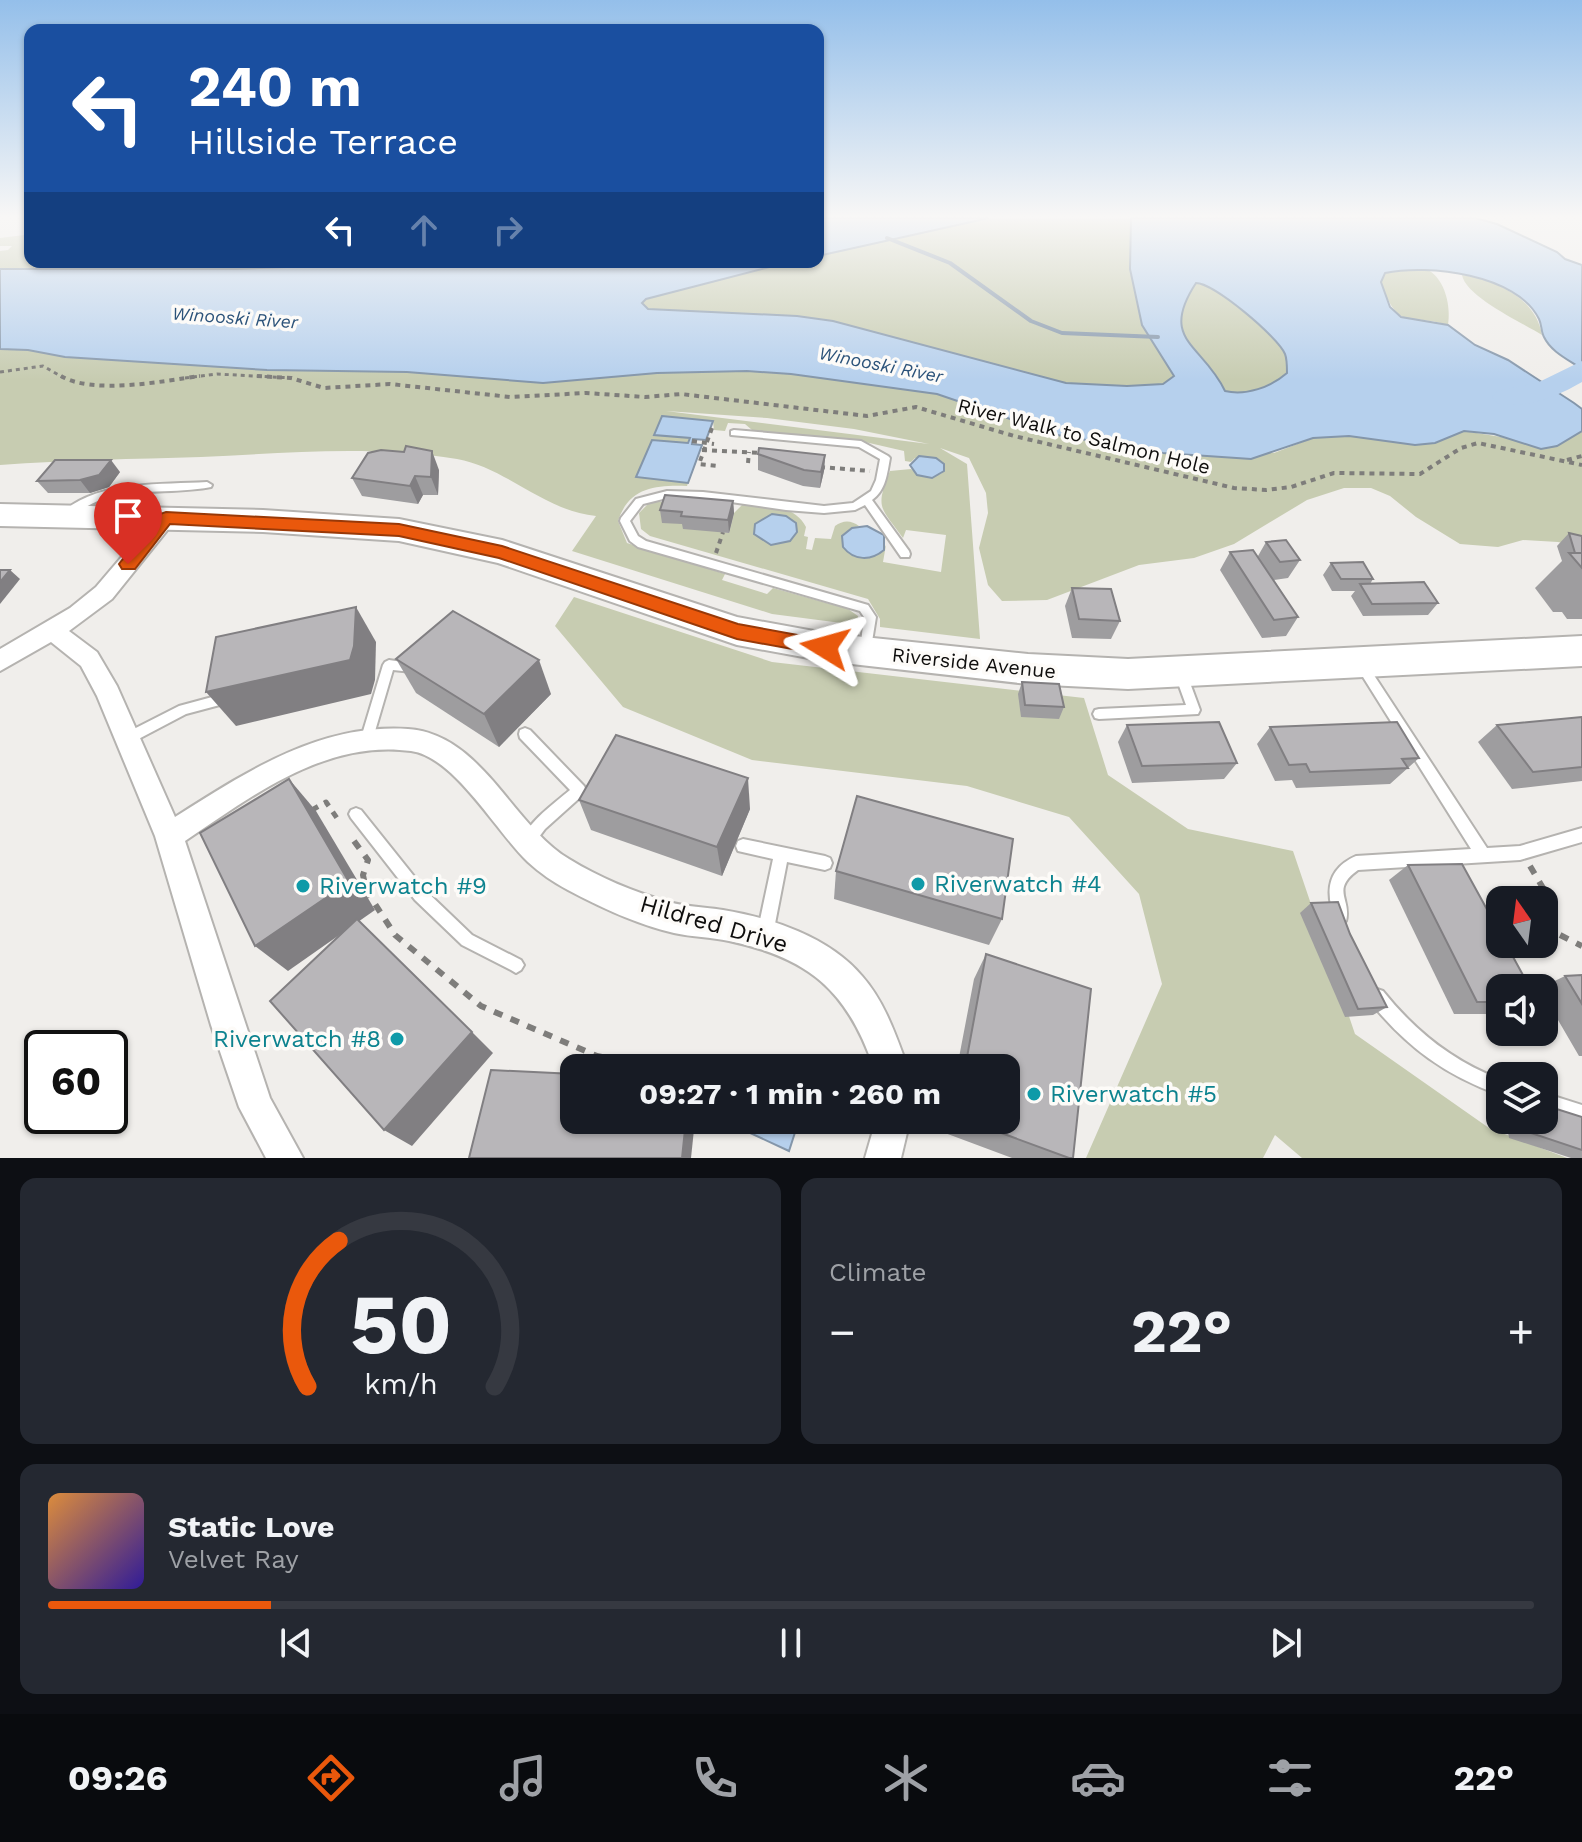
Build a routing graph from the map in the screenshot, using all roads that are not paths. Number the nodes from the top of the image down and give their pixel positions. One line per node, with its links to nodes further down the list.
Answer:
1 (734, 433): 3 (lane)
2 (207, 485): 5 (lane)
3 (867, 501): 7 (lane); 10 (lane)
4 (0, 515): 5 (main road, Riverside Avenue)
5 (64, 515): 6 (main road, Riverside Avenue)
6 (166, 518): 8 (street); 10 (main road, Riverside Avenue)
7 (905, 554)
8 (52, 630): 11 (street); 18 (street)
9 (1582, 651): 12 (main road, Riverside Avenue)
10 (866, 652): 14 (main road, Riverside Avenue)
11 (0, 661)
12 (1359, 663): 14 (main road, Riverside Avenue); 26 (lane)
13 (432, 669): 19 (lane)
14 (1179, 672): 16 (lane)
15 (231, 697): 18 (lane)
16 (1099, 714)
17 (525, 734): 23 (lane)
18 (129, 738): 22 (street)
19 (367, 738): 22 (street, Hildred Drive); 23 (street, Hildred Drive)
20 (356, 814): 30 (lane)
21 (1582, 835): 26 (lane)
22 (169, 836): 37 (street)
23 (527, 840): 29 (street, Hildred Drive)
24 (743, 846): 25 (lane)
25 (781, 854): 27 (lane); 29 (lane)
26 (1483, 855): 28 (lane)
27 (825, 863)
28 (1347, 933)
29 (765, 935): 32 (street, Hildred Drive)
30 (516, 965)
31 (1368, 983): 33 (lane)
32 (887, 1054)
33 (1486, 1082)
34 (1558, 1106): 35 (lane)
35 (1582, 1114)
36 (889, 1134): 38 (street)
37 (285, 1158)
38 (883, 1158)

